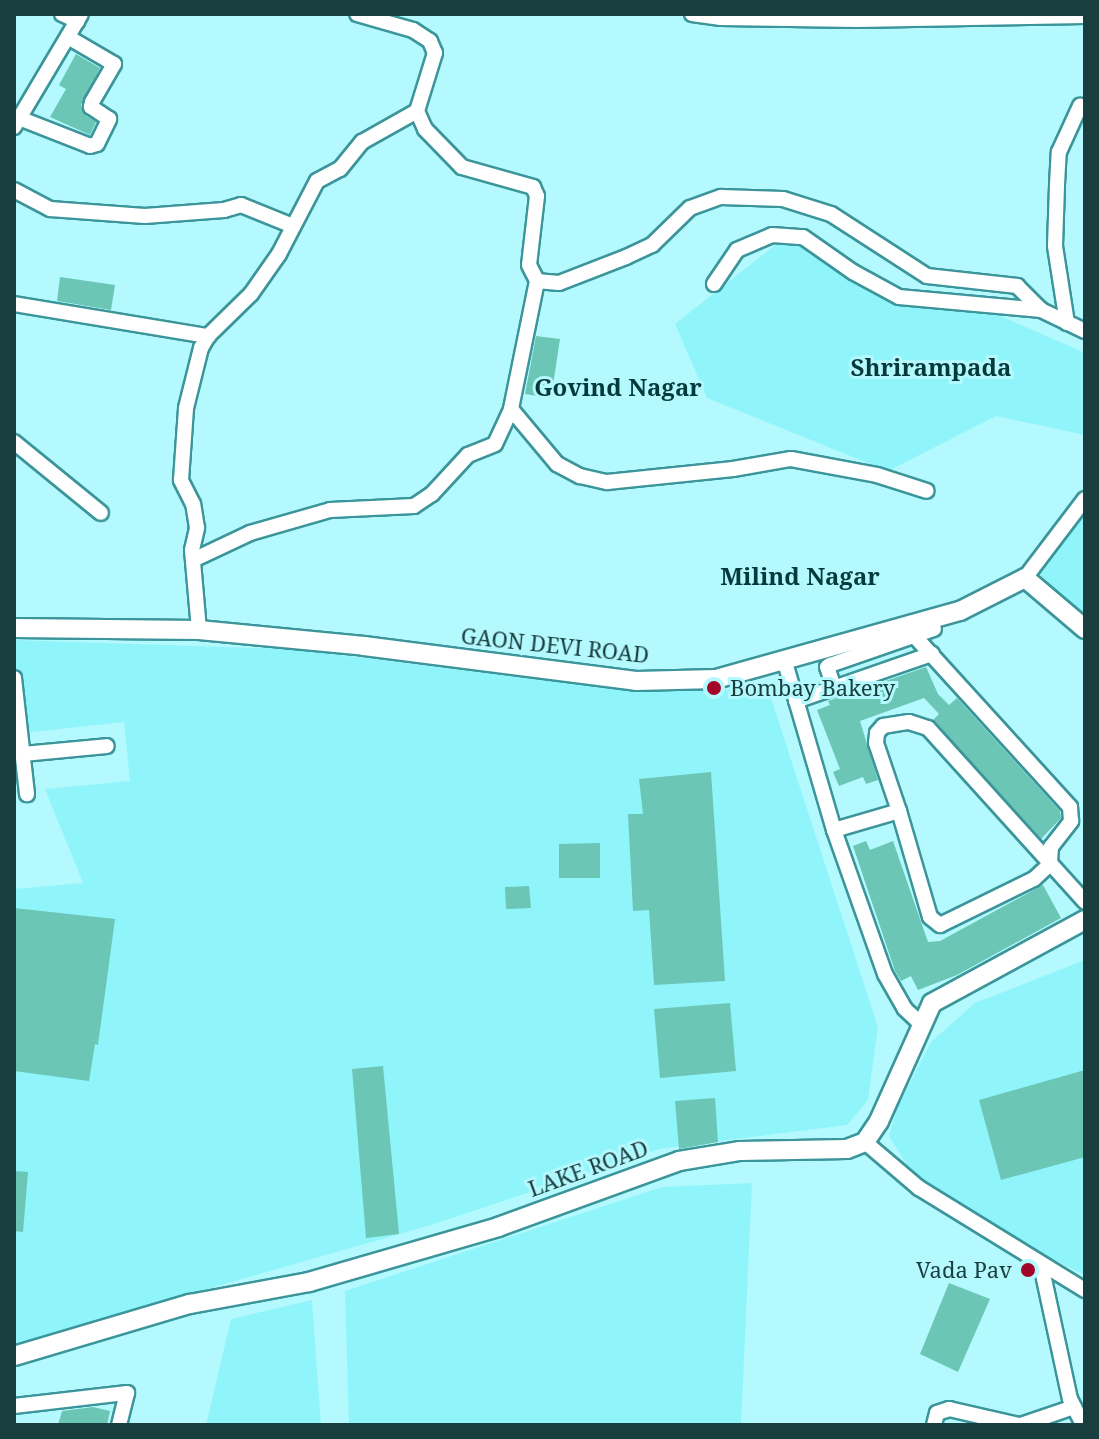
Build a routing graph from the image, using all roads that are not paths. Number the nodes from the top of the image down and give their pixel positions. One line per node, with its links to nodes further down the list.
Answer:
1 (62, 14): 7 (street)
2 (357, 14): 10 (street)
3 (377, 14): 4 (street)
4 (402, 14)
5 (692, 14): 6 (street)
6 (1085, 16)
7 (79, 18): 8 (street)
8 (68, 37): 11 (street); 11 (street)
9 (1080, 106): 18 (street)
10 (417, 111): 13 (street); 14 (street)
11 (17, 122)
12 (14, 190): 13 (street)
13 (293, 226): 20 (street)
14 (537, 281): 17 (street); 21 (street)
15 (714, 284): 17 (street)
16 (14, 304): 20 (street)
17 (1041, 310): 18 (street)
18 (1067, 323): 19 (street)
19 (1085, 331)
20 (208, 336): 26 (street)
21 (511, 409): 23 (street); 26 (street)
22 (14, 442): 25 (street)
23 (927, 491)
24 (1085, 499): 27 (street, GAON DEVI ROAD)
25 (101, 513)
26 (193, 560): 31 (street)
27 (1025, 578): 30 (street); 32 (street, GAON DEVI ROAD)
28 (14, 628): 31 (street, GAON DEVI ROAD)
29 (934, 629): 32 (street)
30 (1085, 629)
31 (199, 630): 34 (street, GAON DEVI ROAD)
32 (911, 632): 33 (street); 34 (street, GAON DEVI ROAD); 36 (street)
33 (932, 654): 36 (street); 43 (street)
34 (784, 659): 37 (street)
35 (14, 678): 39 (street)
36 (834, 688): 37 (street)
37 (796, 701): 42 (street)
38 (107, 746): 39 (street)
39 (23, 754): 40 (street)
40 (27, 794)
41 (899, 811): 42 (street); 43 (street); 43 (street)
42 (834, 830): 49 (street)
43 (1050, 864): 44 (street)
44 (1085, 902)
45 (1085, 917): 47 (street); 48 (street)
46 (1085, 931): 47 (street)
47 (1017, 960): 49 (street)
48 (994, 964)
49 (920, 1023): 50 (street)
50 (865, 1142): 51 (street); 53 (street, LAKE ROAD)
51 (1041, 1265): 52 (street); 55 (street)
52 (1085, 1290)
53 (14, 1356)
54 (14, 1406): 57 (street)
55 (1074, 1407): 56 (street); 59 (street)
56 (1083, 1423)
57 (119, 1425)
58 (934, 1425): 59 (street)
59 (1020, 1425)

